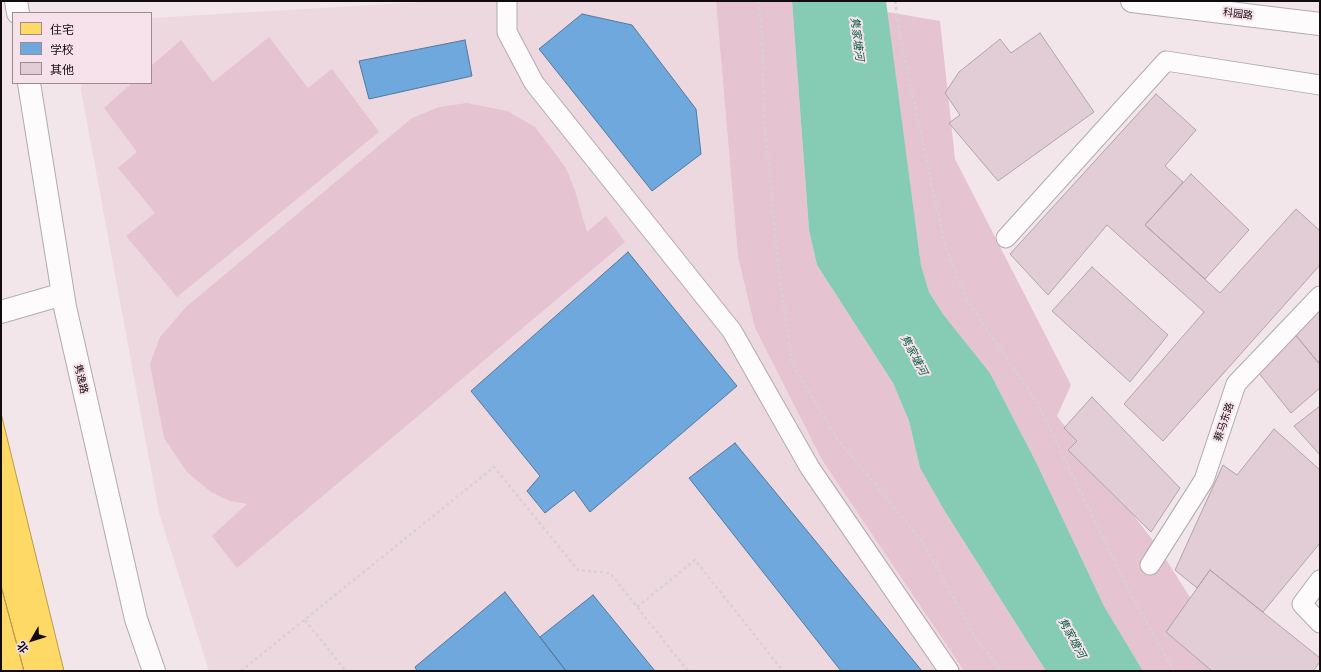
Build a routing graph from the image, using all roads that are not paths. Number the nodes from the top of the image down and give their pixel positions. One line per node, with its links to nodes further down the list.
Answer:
1 (16, 1): 4 (street)
2 (507, 1): 16 (lane)
3 (1132, 1): 5 (street, 科园路)
4 (18, 12)
5 (1320, 24)
6 (29, 84): 9 (street, 隽逸路)
7 (1320, 84): 8 (lane)
8 (1006, 238)
9 (63, 294): 11 (street); 15 (street, 隽逸路)
10 (1320, 296): 12 (lane, 蔡马东路)
11 (1, 312)
12 (1150, 565)
13 (1320, 580): 14 (lane)
14 (1320, 623)
15 (154, 671)
16 (949, 671)

